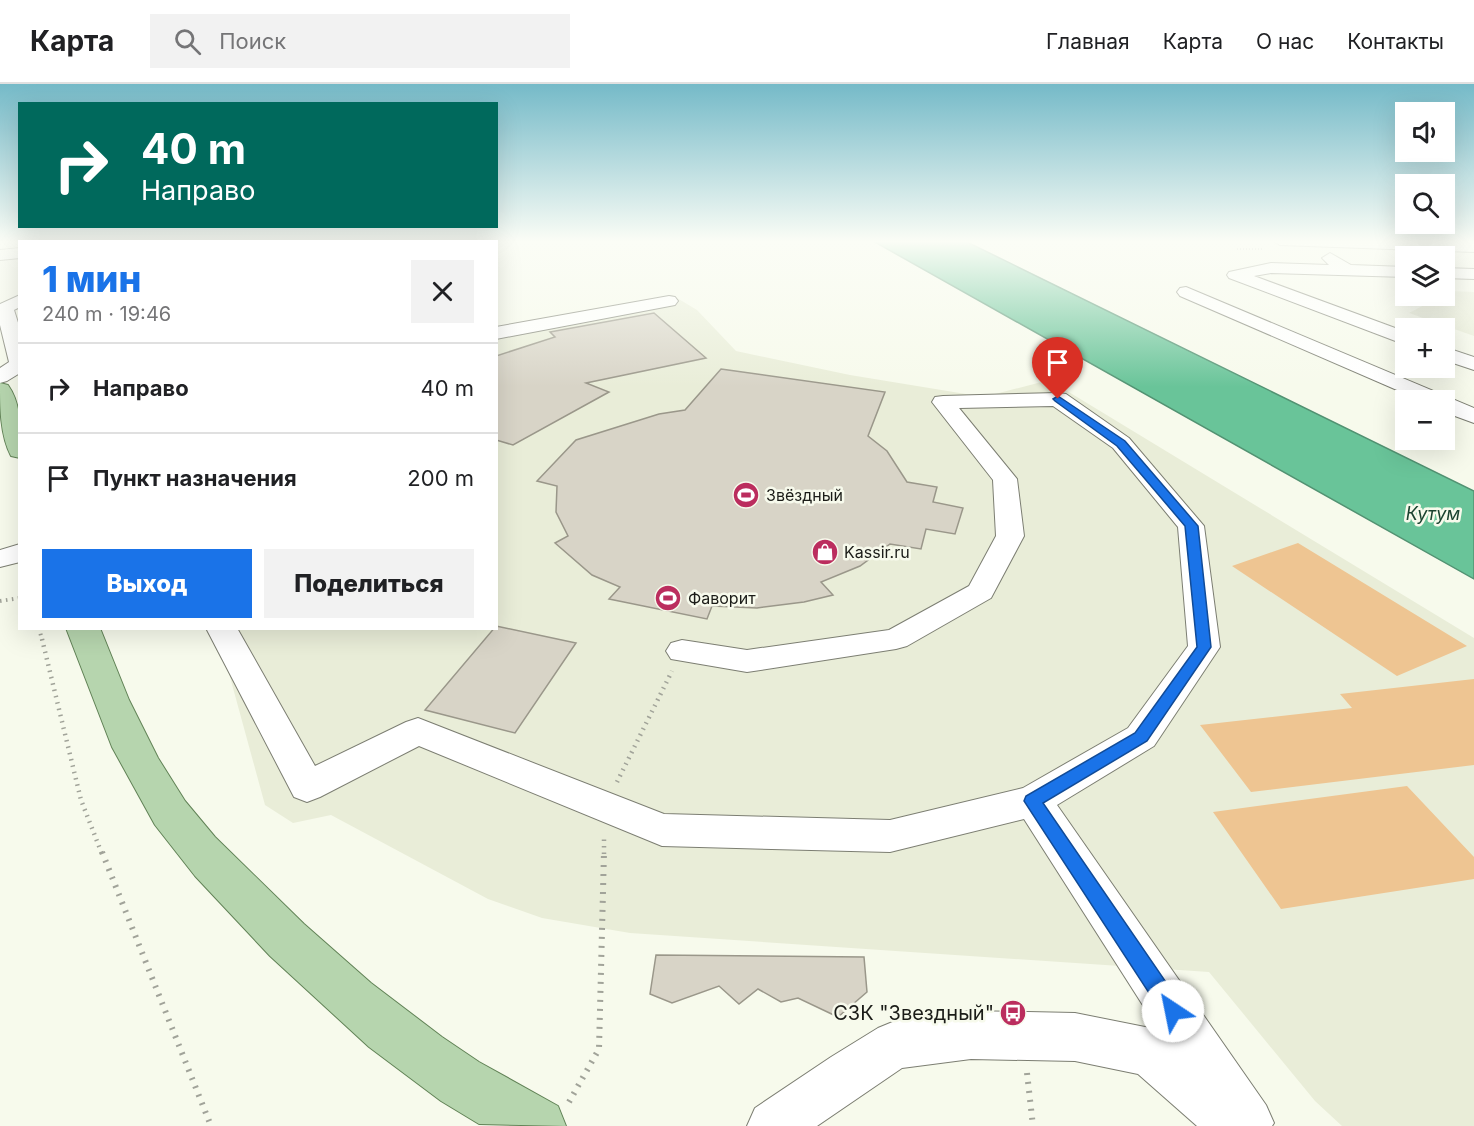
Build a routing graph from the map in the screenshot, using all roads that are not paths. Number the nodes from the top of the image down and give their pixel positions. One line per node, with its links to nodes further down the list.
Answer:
1 (1274, 290): 8 (street)
2 (1186, 292): 17 (street)
3 (0, 294): 4 (street)
4 (0, 299)
5 (18, 301): 10 (street)
6 (669, 301): 7 (street)
7 (498, 333)
8 (1395, 335)
9 (1455, 357): 11 (street)
10 (18, 360)
11 (1474, 364)
12 (18, 365): 13 (street)
13 (0, 377)
14 (18, 381): 15 (street)
15 (0, 384)
16 (0, 390): 20 (main road)
17 (1414, 390)
18 (1455, 409): 19 (street)
19 (1474, 417)
20 (18, 444)
21 (18, 553): 22 (street)
22 (0, 559)
23 (84, 630): 27 (main road)
24 (222, 630): 26 (street)
25 (682, 651): 26 (street)
26 (1033, 801): 30 (street)
27 (552, 1116)
28 (773, 1126): 29 (street)
29 (1236, 1126)
30 (1250, 1126)

